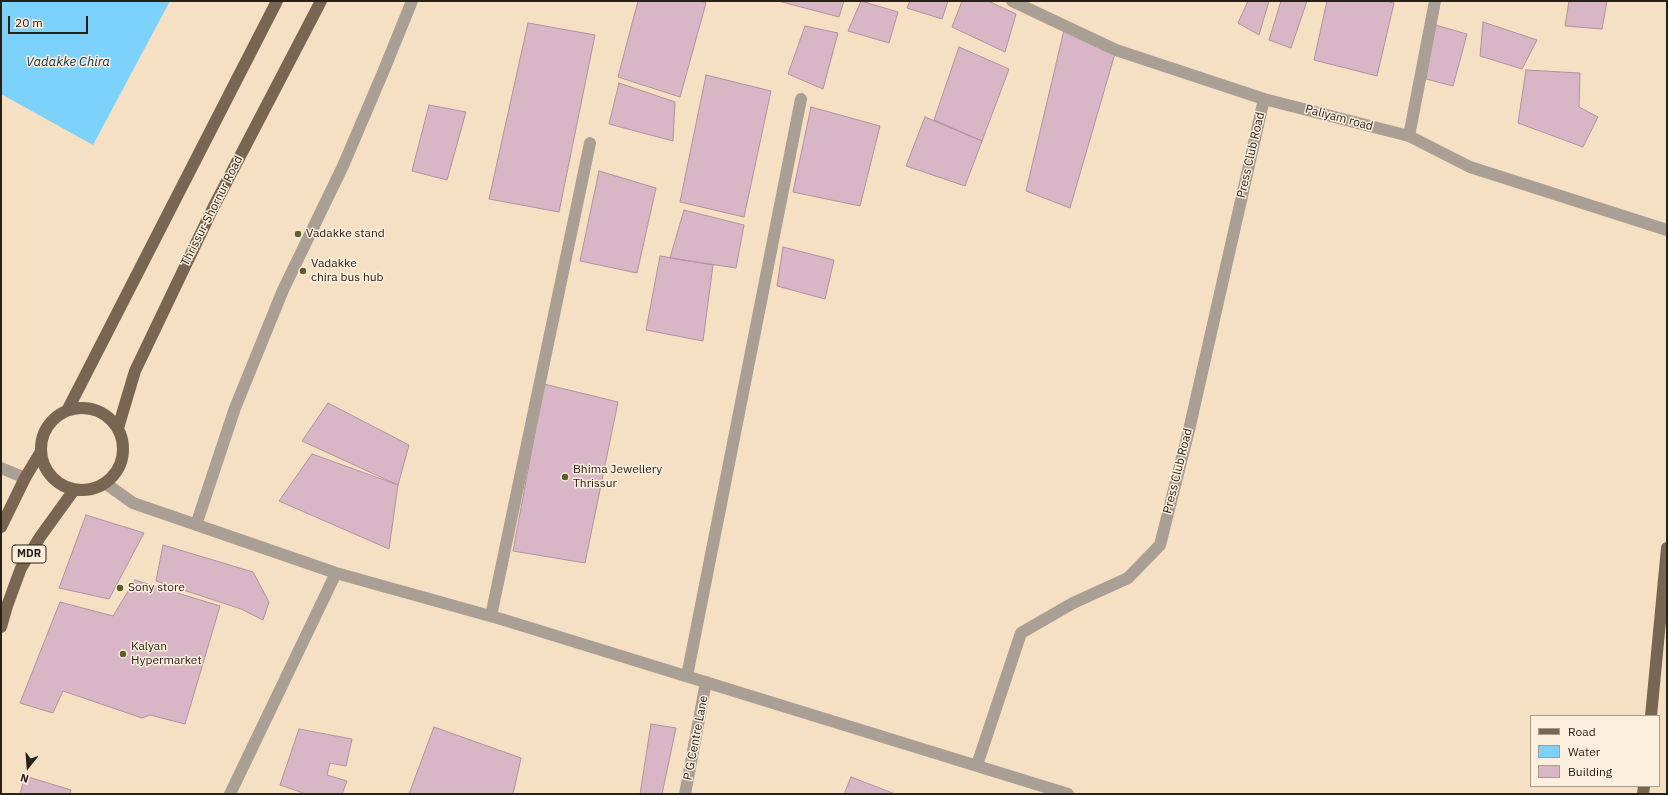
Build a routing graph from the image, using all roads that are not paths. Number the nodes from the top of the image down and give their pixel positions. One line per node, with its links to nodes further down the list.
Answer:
1 (277, 1): 11 (main road)
2 (321, 1): 12 (main road, Thrissur-Shornur Road)
3 (412, 1): 18 (street)
4 (1012, 1): 7 (street, Paliyam road)
5 (1435, 1): 8 (street)
6 (801, 99): 25 (street)
7 (1264, 99): 8 (street, Paliyam road); 28 (street, Press Club Road)
8 (1409, 136): 10 (street, Paliyam road)
9 (590, 143): 23 (street)
10 (1667, 230)
11 (68, 409): 12 (main road); 13 (main road)
12 (118, 428): 16 (main road)
13 (40, 453): 15 (main road); 17 (main road)
14 (1, 468): 15 (street)
15 (25, 478): 19 (main road)
16 (105, 483): 17 (main road); 18 (street)
17 (74, 490): 24 (main road, MDR)
18 (196, 525): 21 (street)
19 (1, 527)
20 (1667, 548): 22 (main road)
21 (336, 573): 23 (street); 29 (street)
22 (1664, 613): 27 (main road)
23 (491, 616): 25 (street)
24 (1, 627)
25 (687, 676): 26 (street)
26 (706, 682): 28 (street); 30 (street, P G Centre Lane)
27 (1651, 715)
28 (977, 764): 31 (street)
29 (230, 794)
30 (685, 794)
31 (1068, 794)

